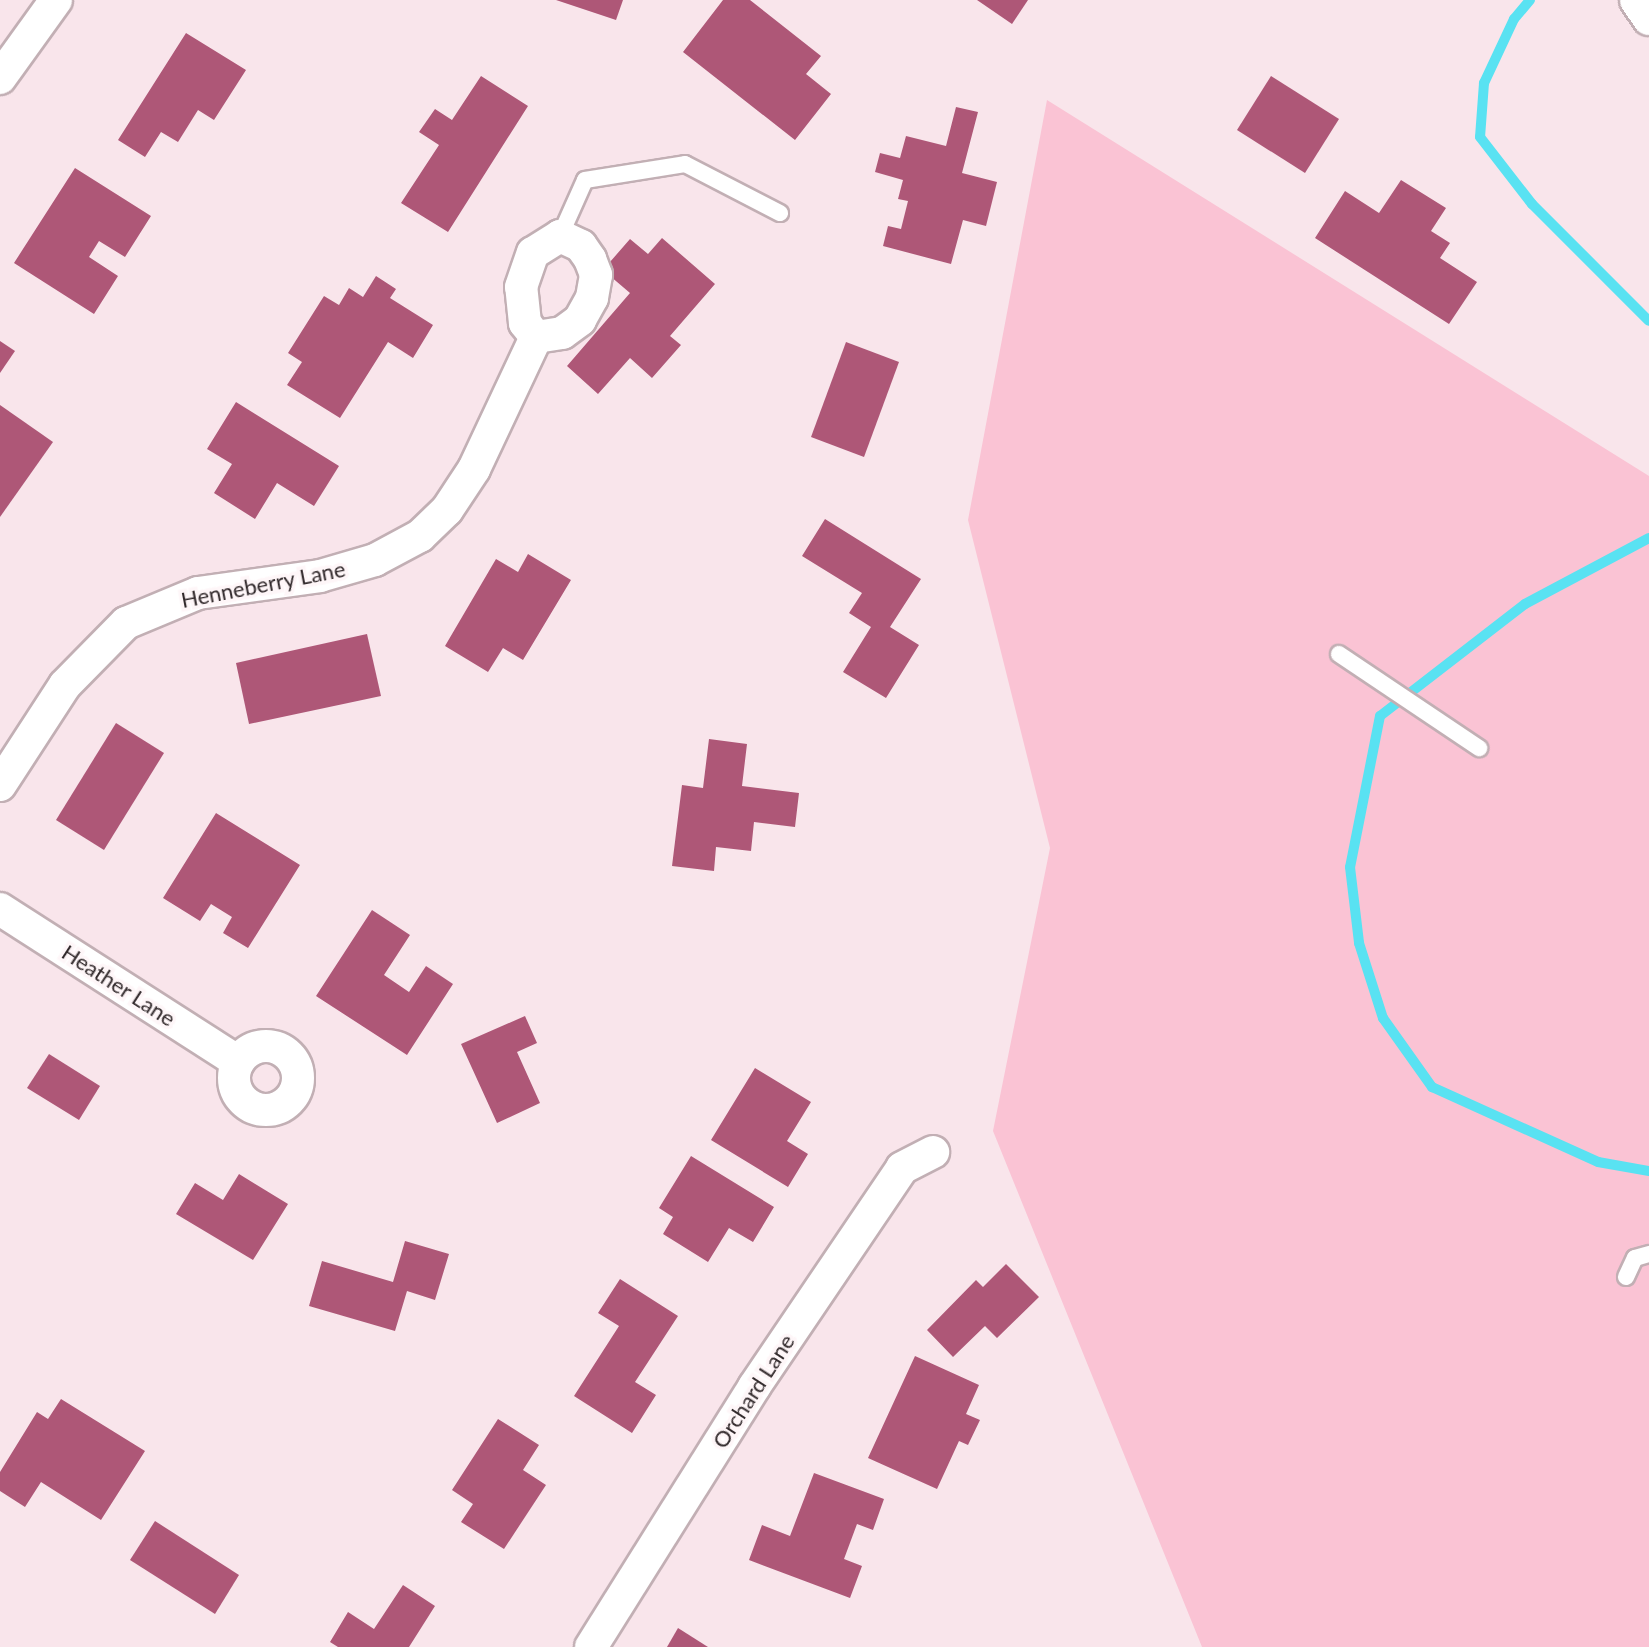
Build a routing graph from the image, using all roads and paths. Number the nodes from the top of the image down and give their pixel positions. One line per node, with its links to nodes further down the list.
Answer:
1 (56, 0): 4 (street)
2 (1636, 0): 3 (street)
3 (1649, 19)
4 (0, 78)
5 (780, 213): 6 (lane)
6 (560, 236): 7 (street); 7 (street)
7 (536, 337): 10 (street, Henneberry Lane)
8 (1339, 654): 9 (lane)
9 (1479, 748)
10 (0, 785)
11 (0, 909): 12 (street, Heather Lane)
12 (238, 1062)
13 (933, 1152): 16 (street, Orchard Lane)
14 (1649, 1254): 15 (lane)
15 (1626, 1277)
16 (591, 1647)

